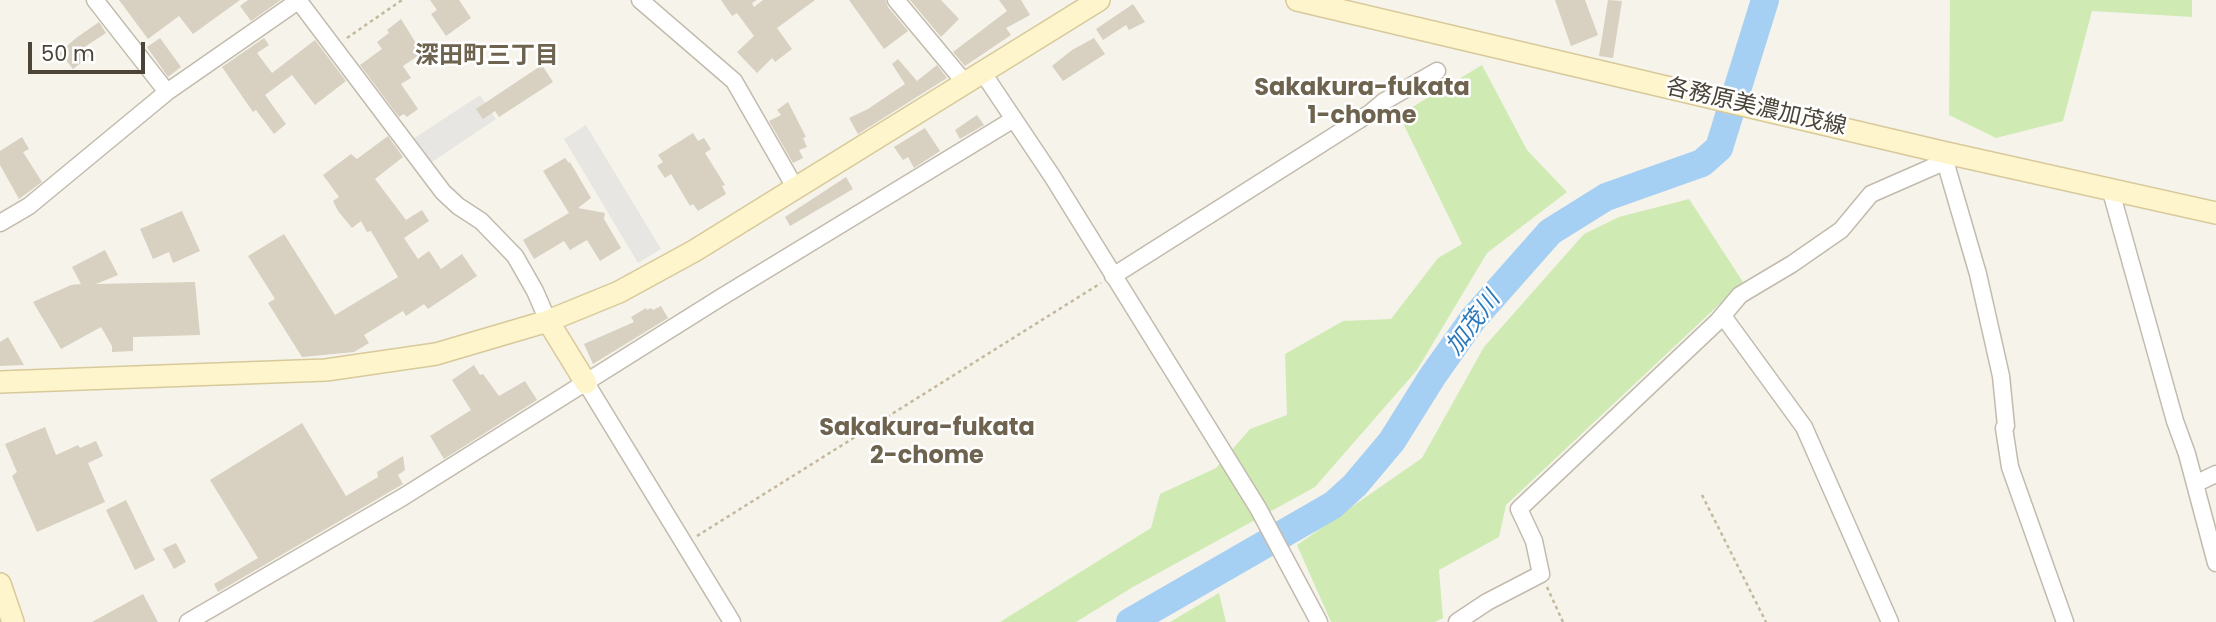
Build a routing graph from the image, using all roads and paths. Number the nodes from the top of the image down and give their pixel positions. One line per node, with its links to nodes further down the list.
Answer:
1 (95, 0): 11 (street)
2 (298, 0): 8 (street); 11 (street)
3 (402, 0): 8 (path)
4 (640, 0): 14 (street)
5 (895, 0): 10 (street)
6 (1099, 0): 10 (street)
7 (1297, 0): 13 (street, 各務原美濃加茂線)
8 (334, 47): 20 (street)
9 (1437, 71): 18 (street)
10 (974, 78): 12 (street); 14 (street)
11 (167, 92): 17 (street)
12 (1014, 119): 18 (street); 22 (street)
13 (1943, 157): 15 (street, 各務原美濃加茂線); 19 (street); 38 (street)
14 (796, 188): 20 (street)
15 (2110, 188): 16 (street, 各務原美濃加茂線); 24 (street)
16 (2216, 213)
17 (0, 223)
18 (1113, 276): 26 (path); 33 (street)
19 (1723, 316): 28 (street); 37 (street)
20 (548, 321): 21 (street); 22 (street)
21 (0, 382)
22 (586, 383): 26 (street); 31 (street)
23 (2216, 474): 24 (street)
24 (2195, 484): 27 (street)
25 (1702, 495): 36 (path)
26 (684, 544): 32 (street)
27 (2216, 563)
28 (1541, 575): 34 (street); 35 (path)
29 (0, 584): 30 (street)
30 (13, 622)
31 (188, 622)
32 (732, 622)
33 (1319, 622)
34 (1457, 622)
35 (1563, 622)
36 (1766, 622)
37 (1890, 622)
38 (2065, 622)

